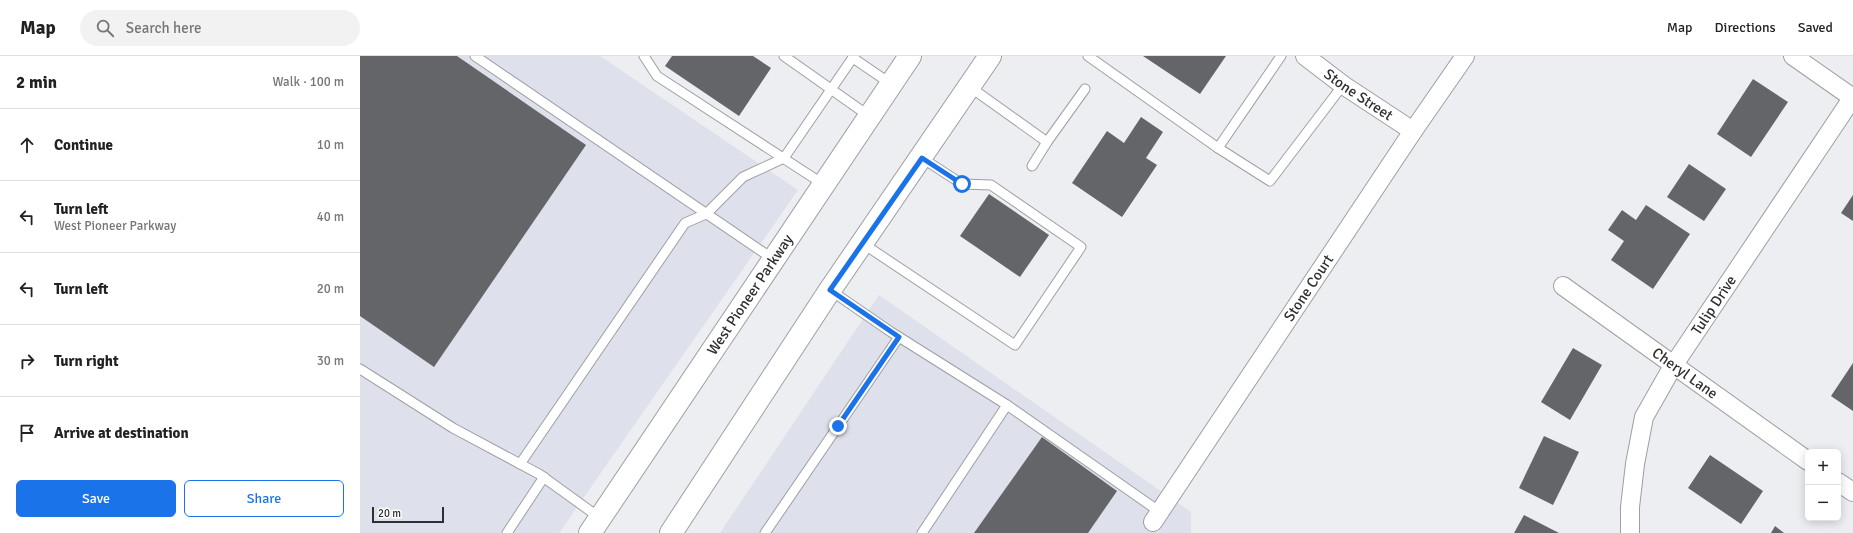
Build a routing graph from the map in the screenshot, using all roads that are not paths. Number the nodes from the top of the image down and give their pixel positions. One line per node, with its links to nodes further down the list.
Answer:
1 (475, 56): 26 (lane)
2 (644, 56): 22 (lane)
3 (784, 56): 15 (lane)
4 (910, 56): 12 (main road, West Pioneer Parkway)
5 (990, 56): 14 (main road)
6 (1281, 56): 21 (lane)
7 (1305, 56): 13 (street, Stone Street)
8 (1465, 56): 19 (street, Stone Court)
9 (1793, 56): 17 (street)
10 (854, 57): 12 (lane); 15 (lane)
11 (1094, 58): 21 (lane)
12 (891, 84): 18 (main road, West Pioneer Parkway)
13 (1343, 85): 19 (street, Stone Street); 21 (lane)
14 (970, 87): 20 (lane); 23 (main road)
15 (831, 89): 18 (lane); 22 (lane)
16 (1085, 89): 20 (lane)
17 (1853, 98): 32 (street, Tulip Drive)
18 (869, 116): 25 (main road, West Pioneer Parkway)
19 (1413, 131): 40 (street, Stone Court)
20 (1047, 142): 24 (lane)
21 (1218, 148)
22 (784, 158): 25 (lane); 26 (lane)
23 (922, 158): 27 (main road); 27 (lane)
24 (1032, 166)
25 (824, 184): 28 (main road, West Pioneer Parkway)
26 (706, 214): 28 (lane); 36 (lane)
27 (862, 243): 30 (main road)
28 (773, 259): 41 (main road, West Pioneer Parkway)
29 (1563, 286): 32 (street, Cheryl Lane)
30 (830, 290): 31 (lane); 43 (main road)
31 (899, 337): 34 (lane); 44 (lane)
32 (1673, 366): 35 (street, Cheryl Lane); 46 (street, Tulip Drive)
33 (360, 369): 36 (lane)
34 (1007, 405): 40 (lane); 45 (lane)
35 (1805, 459)
36 (520, 464): 37 (lane)
37 (544, 478): 41 (lane); 42 (lane)
38 (1841, 484): 39 (street)
39 (1853, 492)
40 (1155, 522)
41 (595, 526)
42 (507, 533)
43 (671, 533)
44 (765, 533)
45 (922, 533)
46 (1630, 533)

